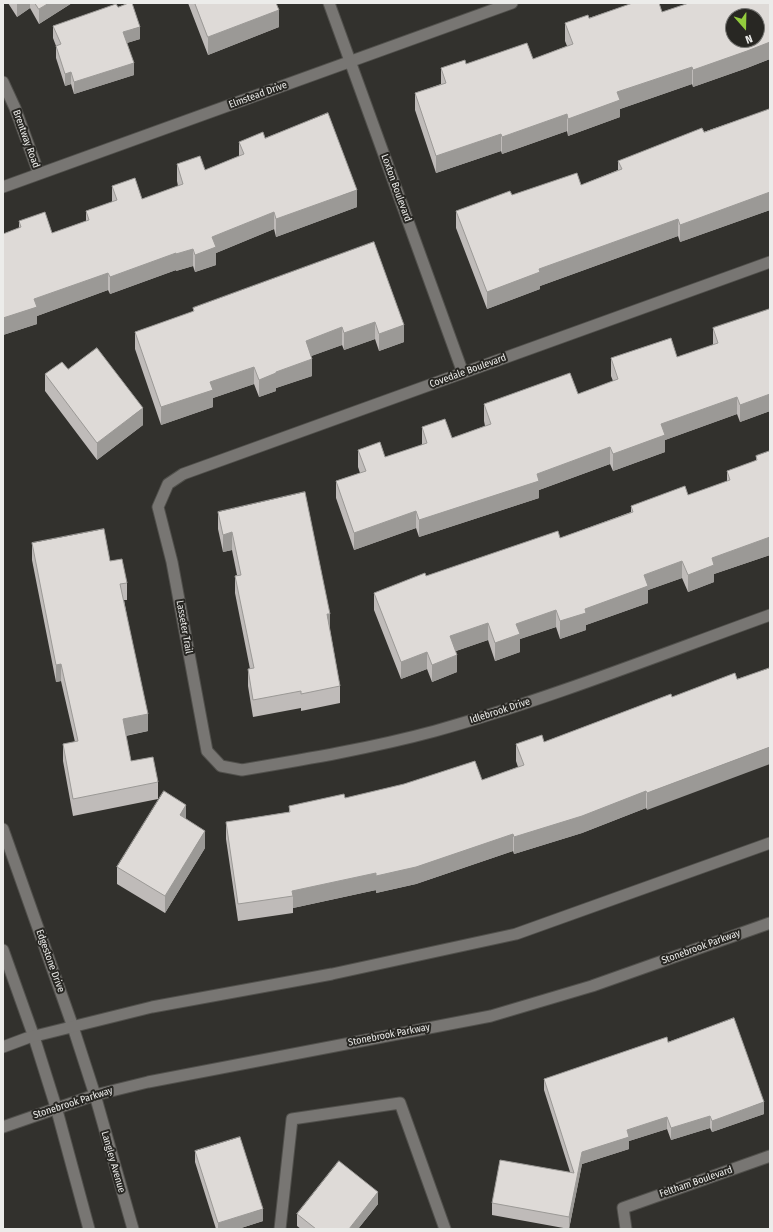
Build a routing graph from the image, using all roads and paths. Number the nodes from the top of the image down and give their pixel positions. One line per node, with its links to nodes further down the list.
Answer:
1 (329, 3): 3 (street, Loxton Boulevard)
2 (512, 3): 3 (street, Elmstead Drive)
3 (350, 61): 5 (street, Elmstead Drive); 8 (street, Loxton Boulevard)
4 (3, 82): 5 (street, Brentway Road)
5 (39, 174): 6 (street, Elmstead Drive)
6 (3, 187)
7 (770, 262): 8 (street, Covedale Boulevard)
8 (463, 373): 9 (street, Covedale Boulevard)
9 (168, 484): 11 (street, Lasseter Trail)
10 (770, 615): 11 (street, Idlebrook Drive)
11 (221, 766)
12 (3, 829): 16 (street, Edgestone Drive)
13 (770, 844): 16 (street)
14 (770, 923): 19 (street, Stonebrook Parkway)
15 (3, 950): 17 (street)
16 (73, 1027): 17 (street); 19 (street, Edgestone Drive)
17 (34, 1037): 18 (street); 20 (street)
18 (3, 1047)
19 (95, 1095): 20 (street, Stonebrook Parkway); 24 (street, Langley Avenue)
20 (56, 1107): 21 (street, Stonebrook Parkway); 23 (street)
21 (3, 1126)
22 (770, 1156): 27 (street, Feltham Boulevard)
23 (89, 1229)
24 (133, 1229)
25 (280, 1229): 26 (street)
26 (445, 1229)
27 (626, 1229)

